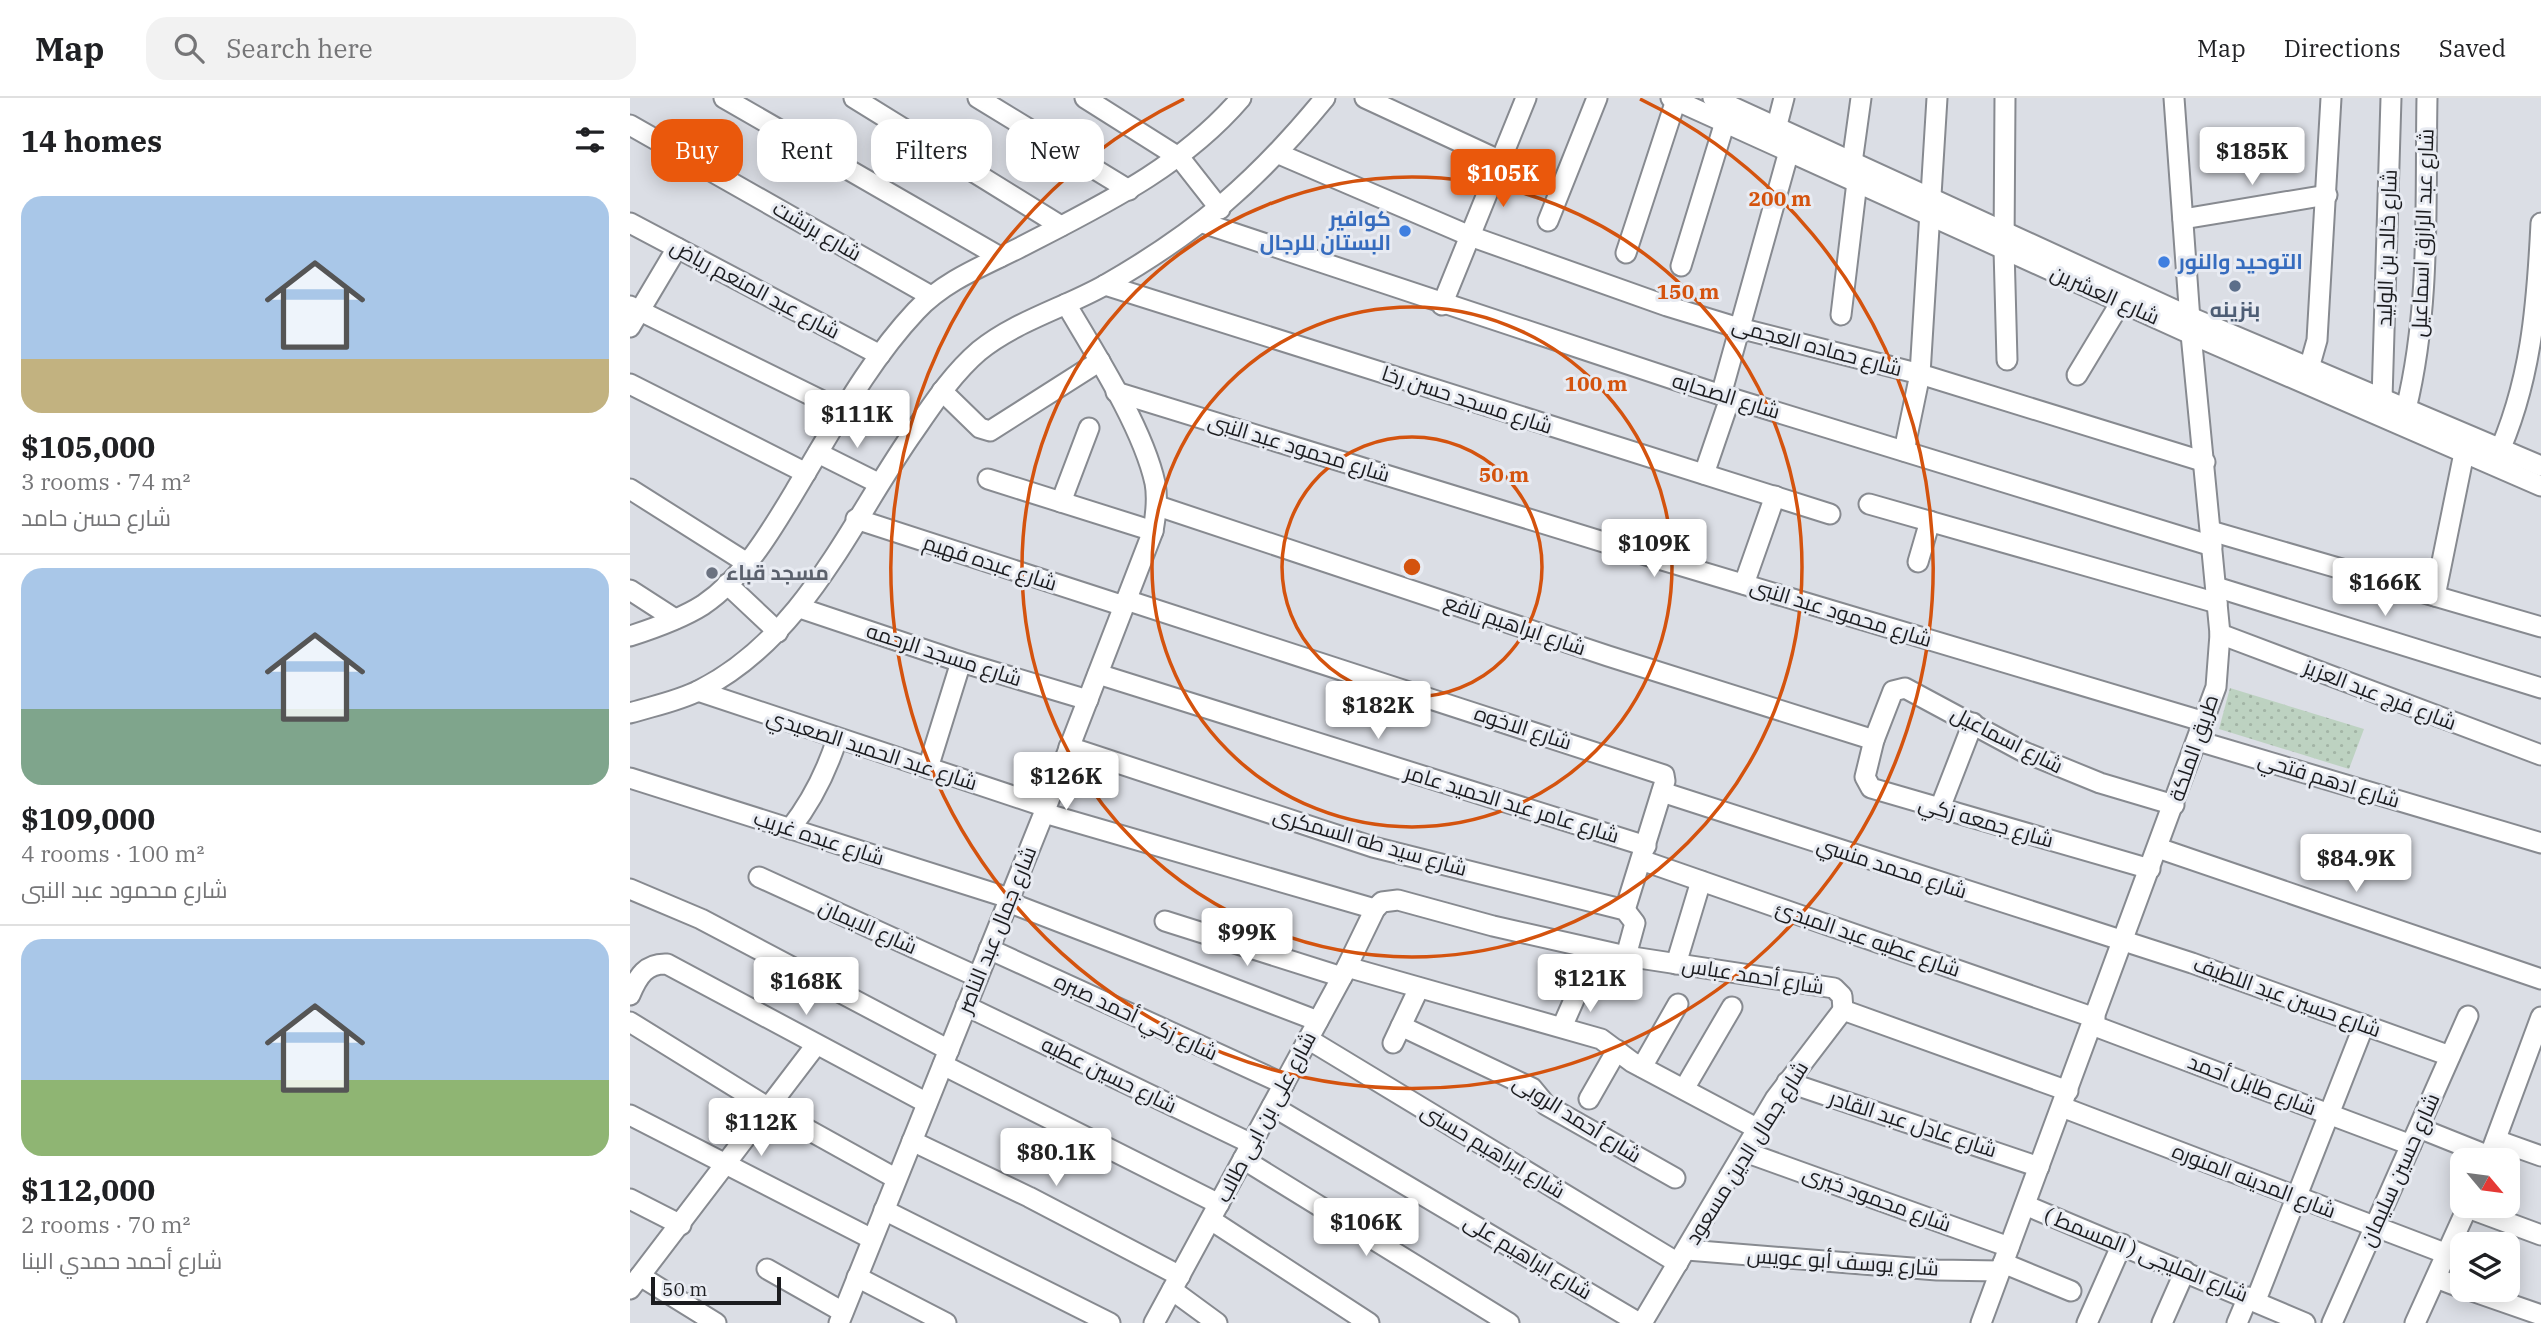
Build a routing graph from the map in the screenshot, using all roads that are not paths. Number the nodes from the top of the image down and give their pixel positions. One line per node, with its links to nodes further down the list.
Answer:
1 (724, 98): 42 (street)
2 (854, 98): 37 (street)
3 (978, 98): 28 (street)
4 (1084, 98): 25 (street)
5 (1241, 98): 25 (street)
6 (1325, 98): 24 (street)
7 (1365, 98): 26 (street)
8 (1526, 98): 26 (street)
9 (1597, 98): 33 (street)
10 (1713, 98): 22 (street, شارع العشرين)
11 (1784, 98): 22 (street)
12 (1861, 98): 27 (street)
13 (1937, 98): 30 (street)
14 (2005, 98): 39 (street)
15 (2175, 98): 32 (street, طريق الملكة)
16 (2331, 98): 29 (street)
17 (2391, 98): 63 (street, شارع خالد بن الوليد)
18 (2427, 98): 64 (street, شارع عبد الرازق اسماعيل)
19 (1674, 99): 20 (street, شارع العشرين); 41 (street)
20 (1725, 122): 23 (street, شارع العشرين); 43 (street)
21 (630, 125): 45 (street, شارع برنشت)
22 (1776, 129): 27 (street, شارع العشرين)
23 (1789, 151): 27 (street, شارع العشرين); 52 (street)
24 (1279, 154): 31 (street); 38 (street, شارع حماده العجمى)
25 (1180, 158): 28 (street); 31 (street)
26 (1501, 161): 38 (street)
27 (1854, 173): 30 (street, شارع العشرين); 50 (street)
28 (1129, 190): 37 (street)
29 (2328, 195): 32 (street); 58 (street)
30 (1931, 207): 39 (street, شارع العشرين); 56 (street)
31 (1220, 209): 35 (street)
32 (2183, 219): 51 (street, طريق الملكة)
33 (1548, 221)
34 (630, 223): 40 (street, شارع عبد المنعم رياض)
35 (1203, 223): 44 (street); 48 (street, شارع الصحابه)
36 (2541, 223): 70 (street)
37 (1060, 226): 42 (street)
38 (1470, 236): 48 (street); 52 (street, شارع حماده العجمى)
39 (2004, 240): 46 (street, شارع العشرين); 51 (street, شارع العشرين); 54 (street)
40 (677, 248): 49 (street); 53 (street, شارع عبد المنعم رياض)
41 (1626, 253)
42 (1000, 257): 45 (street)
43 (1681, 266)
44 (1105, 285): 47 (street); 74 (street, شارع مسجد حسن رخا)
45 (931, 296): 53 (street)
46 (2121, 302): 51 (street, شارع العشرين); 57 (street)
47 (1066, 304): 55 (street, شارع جمال عبد الناصر); 60 (street)
48 (1442, 305): 62 (street, شارع الصحابه)
49 (633, 315): 65 (street)
50 (1841, 315)
51 (2191, 325): 58 (street, شارع العشرين); 71 (street, طريق الملكة)
52 (1739, 328): 56 (street, شارع حماده العجمى); 62 (street)
53 (880, 355): 65 (street)
54 (2007, 360)
55 (1100, 361): 60 (street); 61 (street, شارع جمال عبد الناصر)
56 (1920, 374): 67 (street); 71 (street, شارع حماده العجمى)
57 (2077, 375)
58 (2308, 376): 63 (street, شارع العشرين); 69 (street, شارع العشرين)
59 (630, 384): 73 (street)
60 (942, 391): 76 (street)
61 (1116, 392): 82 (street, شارع جمال عبد الناصر); 91 (street, شارع محمود عبد النبى)
62 (1725, 396): 67 (street, شارع الصحابه); 74 (street)
63 (2382, 399): 64 (street, شارع العشرين)
64 (2406, 409): 70 (street, شارع العشرين)
65 (843, 411): 68 (street)
66 (1089, 428): 80 (street)
67 (1904, 451): 87 (street, شارع الصحابه)
68 (818, 453): 73 (street); 76 (street)
69 (2464, 453): 70 (street, شارع العشرين); 94 (street)
70 (2497, 457): 72 (street, شارع العشرين); 77 (street, شارع العشرين)
71 (2205, 462): 87 (street, طريق الملكة)
72 (2541, 466)
73 (806, 473): 89 (street)
74 (1704, 474): 79 (street, شارع مسجد حسن رخا)
75 (988, 479): 80 (street)
76 (878, 483): 84 (street)
77 (2541, 485)
78 (630, 489): 89 (street)
79 (1775, 496): 83 (street, شارع مسجد حسن رخا); 91 (street)
80 (1061, 502): 86 (street)
81 (1870, 504): 85 (street)
82 (1157, 506): 86 (street, شارع جمال عبد الناصر); 111 (street, شارع ابراهيم نافع)
83 (1830, 514)
84 (856, 519): 95 (street, شارع عبده فهيم); 96 (street)
85 (1930, 521): 88 (street); 93 (street)
86 (1153, 531): 95 (street, شارع جمال عبد الناصر)
87 (2212, 538): 93 (street, طريق الملكة); 94 (street, شارع الصحابه)
88 (1918, 562)
89 (747, 563): 90 (street)
90 (727, 584): 97 (street); 99 (street)
91 (1744, 584): 108 (street, شارع محمود عبد النبى)
92 (630, 590): 97 (street)
93 (2217, 595): 100 (street, طريق الملكة); 104 (street)
94 (2435, 596): 98 (street, شارع الصحابه)
95 (1125, 603): 103 (street, شارع جمال عبد الناصر); 117 (street, شارع الاخوه)
96 (800, 608): 99 (street); 102 (street, شارع مسجد الرحمه)
97 (675, 620): 101 (street)
98 (2541, 628)
99 (778, 632): 105 (street)
100 (2220, 635): 108 (street, طريق الملكة); 114 (street, شارع فرج عبد العزيز)
101 (630, 636)
102 (961, 662): 106 (street, شارع مسجد الرحمه); 115 (street)
103 (1098, 674): 106 (street, شارع جمال عبد الناصر); 124 (street, شارع عامر عبد الحميد عامر)
104 (2541, 688)
105 (698, 691): 107 (street); 110 (street, شارع عبد الحميد الصعيدي)
106 (1088, 700): 113 (street, شارع جمال عبد الناصر)
107 (630, 713)
108 (2205, 722): 112 (street, طريق الملكة)
109 (1973, 723): 111 (street, شارع اسماعيل); 118 (street, شارع اسماعيل); 119 (street)
110 (837, 739): 115 (street, شارع عبد الحميد الصعيدي); 121 (street)
111 (1874, 740): 119 (street, شارع جمعه زكي)
112 (2198, 741): 118 (street, طريق الملكة); 122 (street, شارع ادهم فتحي)
113 (1069, 747): 120 (street, شارع جمال عبد الناصر); 131 (street, شارع سيد طه السمكرى)
114 (2541, 755)
115 (928, 768): 120 (street, شارع عبد الحميد الصعيدي)
116 (630, 778): 121 (street, شارع عبده غريب)
117 (1662, 792): 124 (street); 133 (street, شارع محمد منسي)
118 (2174, 805): 123 (street, طريق الملكة)
119 (1940, 808): 125 (street, شارع جمعه زكي)
120 (1045, 810): 129 (street, شارع جمال عبد الناصر); 130 (street, شارع عبد الحميد الصعيدي)
121 (790, 829): 129 (street, شارع عبده غريب)
122 (2541, 843)
123 (2158, 848): 125 (street, طريق الملكة); 139 (street)
124 (1643, 853): 127 (street, شارع عطيه عبد المبدئ); 131 (street)
125 (2150, 869): 133 (street, طريق الملكة)
126 (759, 877): 138 (street, شارع الايمان)
127 (1701, 881): 136 (street); 151 (street, شارع عطيه عبد المبدئ)
128 (630, 888): 158 (street)
129 (1009, 900): 134 (street, شارع جمال عبد الناصر); 149 (street)
130 (1375, 909): 135 (street, شارع أحمد عباس); 137 (street, شارع على بن ابى طالب)
131 (1626, 911): 135 (street)
132 (1165, 921): 137 (street)
133 (2123, 942): 151 (street, طريق الملكة); 152 (street, شارع حسين عبد اللطيف)
134 (989, 949): 138 (street, شارع جمال عبد الناصر); 162 (street, شارع زكي أحمد صبره)
135 (1626, 956): 136 (street, شارع أحمد عباس)
136 (1676, 964): 146 (street, شارع أحمد عباس)
137 (1344, 972): 142 (street); 149 (street, شارع على بن ابى طالب)
138 (978, 977): 144 (street, شارع جمال عبد الناصر)
139 (2541, 979)
140 (1581, 984): 153 (street)
141 (632, 986): 155 (street)
142 (1419, 988): 153 (street); 183 (street, شارع أحمد الروبى)
143 (1678, 1004): 159 (street)
144 (966, 1006): 158 (street, شارع جمال عبد الناصر); 176 (street, شارع حسين عطيه)
145 (1732, 1007): 163 (street)
146 (1843, 1010): 161 (street, شارع جمال الدين مسعود); 164 (street, شارع أحمد عباس)
147 (2468, 1016): 157 (street, شارع حسين سليمان)
148 (2541, 1017): 160 (street)
149 (1318, 1021): 154 (street, شارع على بن ابى طالب)
150 (630, 1022): 168 (street)
151 (2093, 1022): 164 (street, طريق الملكة); 169 (street, شارع طايل أحمد)
152 (2364, 1025): 157 (street, شارع حسين عبد اللطيف); 169 (street)
153 (1562, 1027): 156 (street)
154 (1308, 1039): 162 (street, شارع على بن ابى طالب); 197 (street, شارع ابراهيم حسنى)
155 (816, 1045): 166 (street); 168 (street)
156 (1617, 1050): 159 (street); 165 (street)
157 (2450, 1056): 172 (street, شارع حسين سليمان)
158 (946, 1058): 166 (street, شارع جمال عبد الناصر); 188 (street)
159 (1642, 1067): 163 (street)
160 (2532, 1073): 175 (street)
161 (1787, 1082): 171 (street, شارع جمال الدين مسعود); 181 (street, شارع عادل عبد القادر)
162 (1284, 1084): 167 (street, شارع على بن ابى طالب)
163 (1684, 1089): 171 (street)
164 (2065, 1099): 181 (street, طريق الملكة); 184 (street, شارع المدينه المنوره)
165 (1589, 1100)
166 (927, 1103): 173 (street, شارع جمال عبد الناصر)
167 (1272, 1106): 176 (street, شارع على بن ابى طالب); 219 (street, شارع ابراهيم على)
168 (769, 1108): 180 (street); 182 (street)
169 (2329, 1114): 172 (street, شارع طايل أحمد); 184 (street)
170 (630, 1115): 180 (street)
171 (1758, 1129): 177 (street, شارع جمال الدين مسعود)
172 (2415, 1136): 174 (street, شارع طايل أحمد); 192 (street, شارع حسين سليمان)
173 (912, 1141): 182 (street, شارع جمال عبد الناصر); 204 (street)
174 (2472, 1148)
175 (2493, 1148)
176 (1248, 1151): 188 (street, شارع على بن ابى طالب); 218 (street, شارع حسين عطيه)
177 (1745, 1152): 197 (street, شارع جمال الدين مسعود); 198 (street, شارع محمود خيرى)
178 (2520, 1154): 179 (street, شارع طايل أحمد)
179 (2541, 1156)
180 (727, 1163): 191 (street); 194 (street)
181 (2039, 1167): 186 (street, طريق الملكة)
182 (895, 1178): 187 (street, شارع جمال عبد الناصر)
183 (1675, 1178)
184 (2296, 1198): 192 (street, شارع المدينه المنوره); 207 (street)
185 (630, 1199): 191 (street)
186 (2025, 1205): 195 (street, شارع المليجى ( المسمط )); 198 (street, طريق الملكة)
187 (884, 1210): 194 (street, شارع جمال عبد الناصر); 214 (street)
188 (1215, 1212): 204 (street, شارع على بن ابى طالب); 217 (street)
189 (2463, 1218): 196 (street)
190 (2498, 1218): 193 (street)
191 (681, 1225): 203 (street)
192 (2375, 1226): 196 (street, شارع المدينه المنوره); 224 (street, شارع حسين سليمان)
193 (2541, 1234)
194 (872, 1239): 201 (street, شارع جمال عبد الناصر)
195 (2122, 1244): 200 (street, شارع المليجى ( المسمط )); 221 (street)
196 (2446, 1254): 202 (street)
197 (1683, 1256): 198 (street, شارع يوسف أبو عويس); 219 (street, شارع جمال الدين مسعود)
198 (2004, 1260): 206 (street, شارع محمود خيرى); 220 (street, طريق الملكة)
199 (767, 1269): 210 (street)
200 (2185, 1271): 207 (street, شارع المليجى ( المسمط )); 222 (street)
201 (857, 1277): 210 (street, شارع جمال عبد الناصر); 213 (street)
202 (2436, 1278): 205 (street); 225 (street)
203 (635, 1282): 212 (street)
204 (1176, 1283): 215 (street, شارع على بن ابى طالب); 216 (street)
205 (2450, 1283)
206 (2071, 1291)
207 (2252, 1299): 211 (street, شارع المليجى ( المسمط )); 223 (street)
208 (2504, 1302): 209 (street)
209 (2541, 1315)
210 (841, 1318)
211 (2295, 1321)
212 (716, 1323)
213 (946, 1323)
214 (1110, 1323)
215 (1154, 1323)
216 (1217, 1323)
217 (1368, 1323)
218 (1509, 1323)
219 (1640, 1323)
220 (1981, 1323)
221 (2087, 1323)
222 (2162, 1323)
223 (2237, 1323)
224 (2332, 1323)
225 (2415, 1323)

